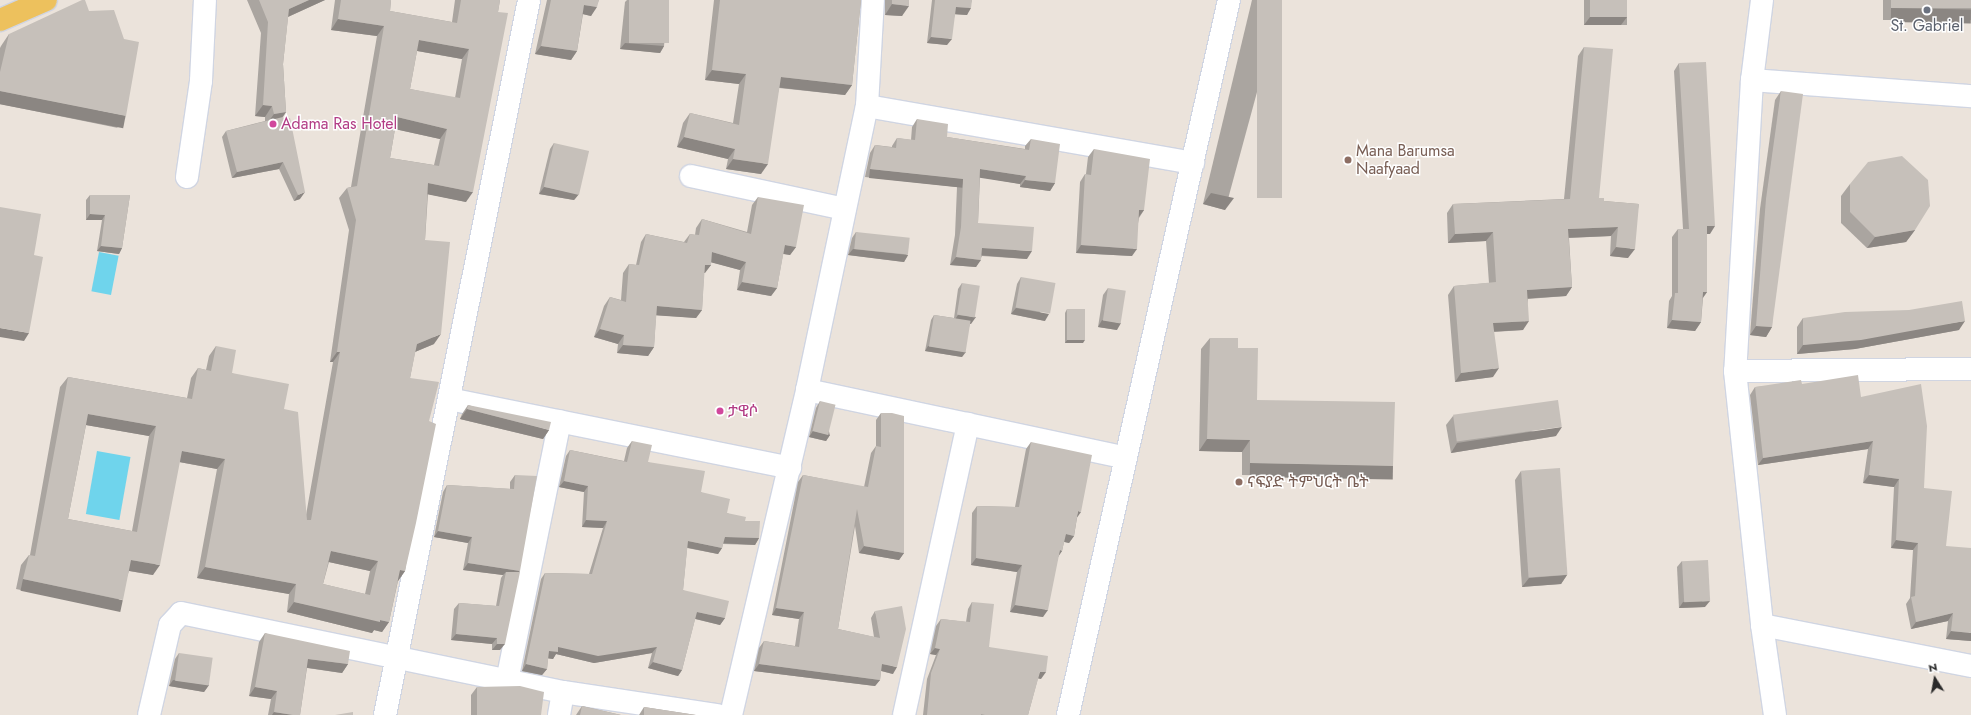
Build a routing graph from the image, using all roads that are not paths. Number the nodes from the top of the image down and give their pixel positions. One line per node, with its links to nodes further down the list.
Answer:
1 (46, 0): 7 (main road)
2 (205, 0): 13 (street)
3 (529, 0): 18 (street)
4 (873, 0): 10 (street)
5 (1229, 0): 11 (street)
6 (1762, 0): 8 (street)
7 (0, 20)
8 (1752, 80): 9 (street); 16 (street)
9 (1971, 96)
10 (866, 106): 11 (street); 14 (street)
11 (1193, 163): 21 (street)
12 (691, 176): 14 (street)
13 (187, 177)
14 (845, 209): 17 (street)
15 (1971, 369): 16 (street)
16 (1735, 371): 23 (street)
17 (807, 390): 20 (street); 22 (street)
18 (449, 399): 19 (street); 24 (street)
19 (560, 421): 22 (street); 26 (street)
20 (968, 424): 21 (street); 33 (street)
21 (1126, 458): 34 (street)
22 (790, 468): 32 (street)
23 (1762, 625): 25 (street); 35 (street)
24 (397, 659): 26 (street); 28 (street); 29 (street)
25 (1971, 666)
26 (507, 681): 27 (street)
27 (563, 692): 30 (street); 31 (street)
28 (149, 715)
29 (385, 715)
30 (558, 715)
31 (717, 715)
32 (731, 715)
33 (904, 715)
34 (1068, 715)
35 (1775, 715)

